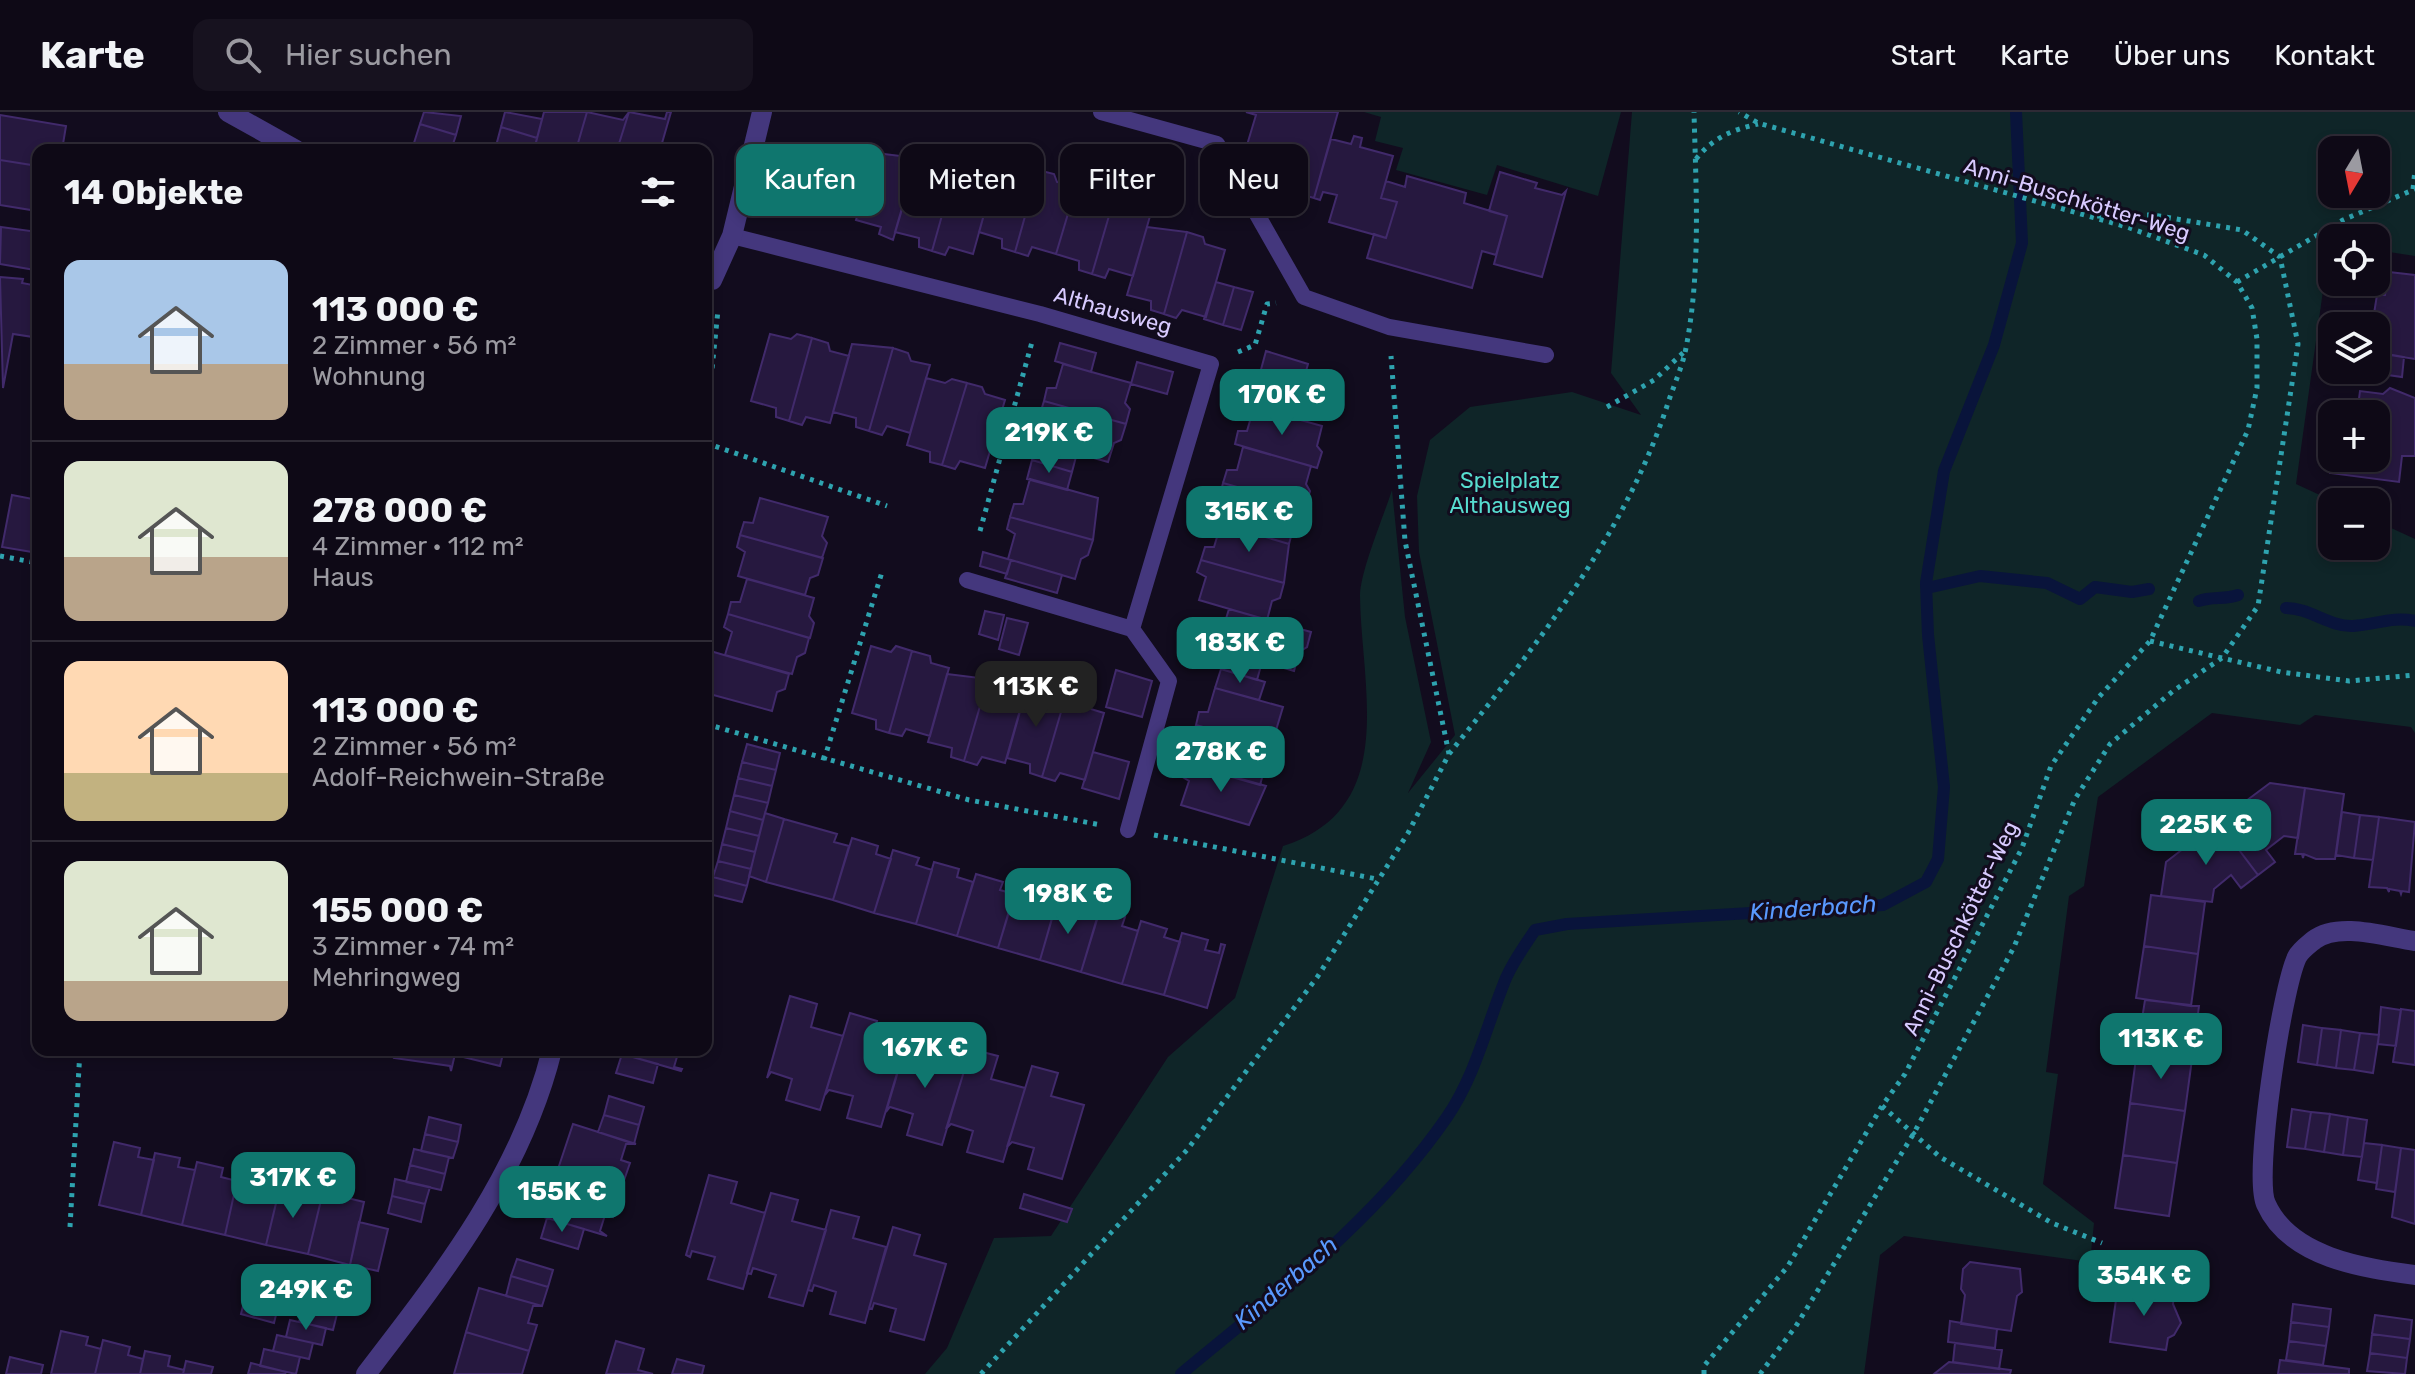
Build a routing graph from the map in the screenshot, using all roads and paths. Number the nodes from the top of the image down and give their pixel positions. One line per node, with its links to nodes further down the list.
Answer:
1 (228, 112): 7 (street)
2 (762, 112): 12 (street)
3 (1101, 112): 17 (lane)
4 (1694, 112): 8 (path)
5 (1739, 112): 6 (path, Anni-Buschkötter-Weg)
6 (1758, 123): 8 (path); 11 (path, Anni-Buschkötter-Weg)
7 (285, 144)
8 (1695, 160): 20 (path)
9 (2415, 170): 10 (path)
10 (2414, 189): 13 (path)
11 (2088, 216): 13 (path); 15 (path, Anni-Buschkötter-Weg)
12 (732, 236): 14 (street); 18 (lane, Althausweg)
13 (2280, 257): 15 (path); 34 (path)
14 (712, 274)
15 (2237, 282): 33 (path, Anni-Buschkötter-Weg)
16 (712, 291): 23 (path)
17 (1304, 297): 19 (lane); 22 (path)
18 (1040, 314): 22 (lane, Althausweg); 27 (path)
19 (1389, 327): 21 (lane); 37 (path)
20 (1686, 350): 24 (path); 37 (path)
21 (1546, 355)
22 (1211, 364): 32 (lane)
23 (712, 377)
24 (1607, 407)
25 (712, 445): 26 (path)
26 (887, 506)
27 (980, 531)
28 (0, 556): 29 (path)
29 (32, 562)
30 (882, 572): 38 (path)
31 (967, 580): 32 (lane)
32 (1132, 629): 39 (lane)
33 (2150, 641): 34 (path); 44 (path, Anni-Buschkötter-Weg)
34 (2222, 658): 35 (path); 45 (path)
35 (2415, 675)
36 (712, 726): 38 (path)
37 (1449, 754): 40 (path)
38 (824, 760): 39 (path)
39 (1128, 830): 40 (path)
40 (1377, 879): 50 (path)
41 (2415, 941): 48 (street)
42 (80, 1056): 46 (path)
43 (550, 1056): 49 (street)
44 (1882, 1106): 45 (path); 51 (path, Anni-Buschkötter-Weg)
45 (1914, 1133): 47 (path); 52 (path)
46 (70, 1227)
47 (2102, 1243)
48 (2415, 1275)
49 (366, 1374)
50 (981, 1374)
51 (1704, 1374)
52 (1760, 1374)

